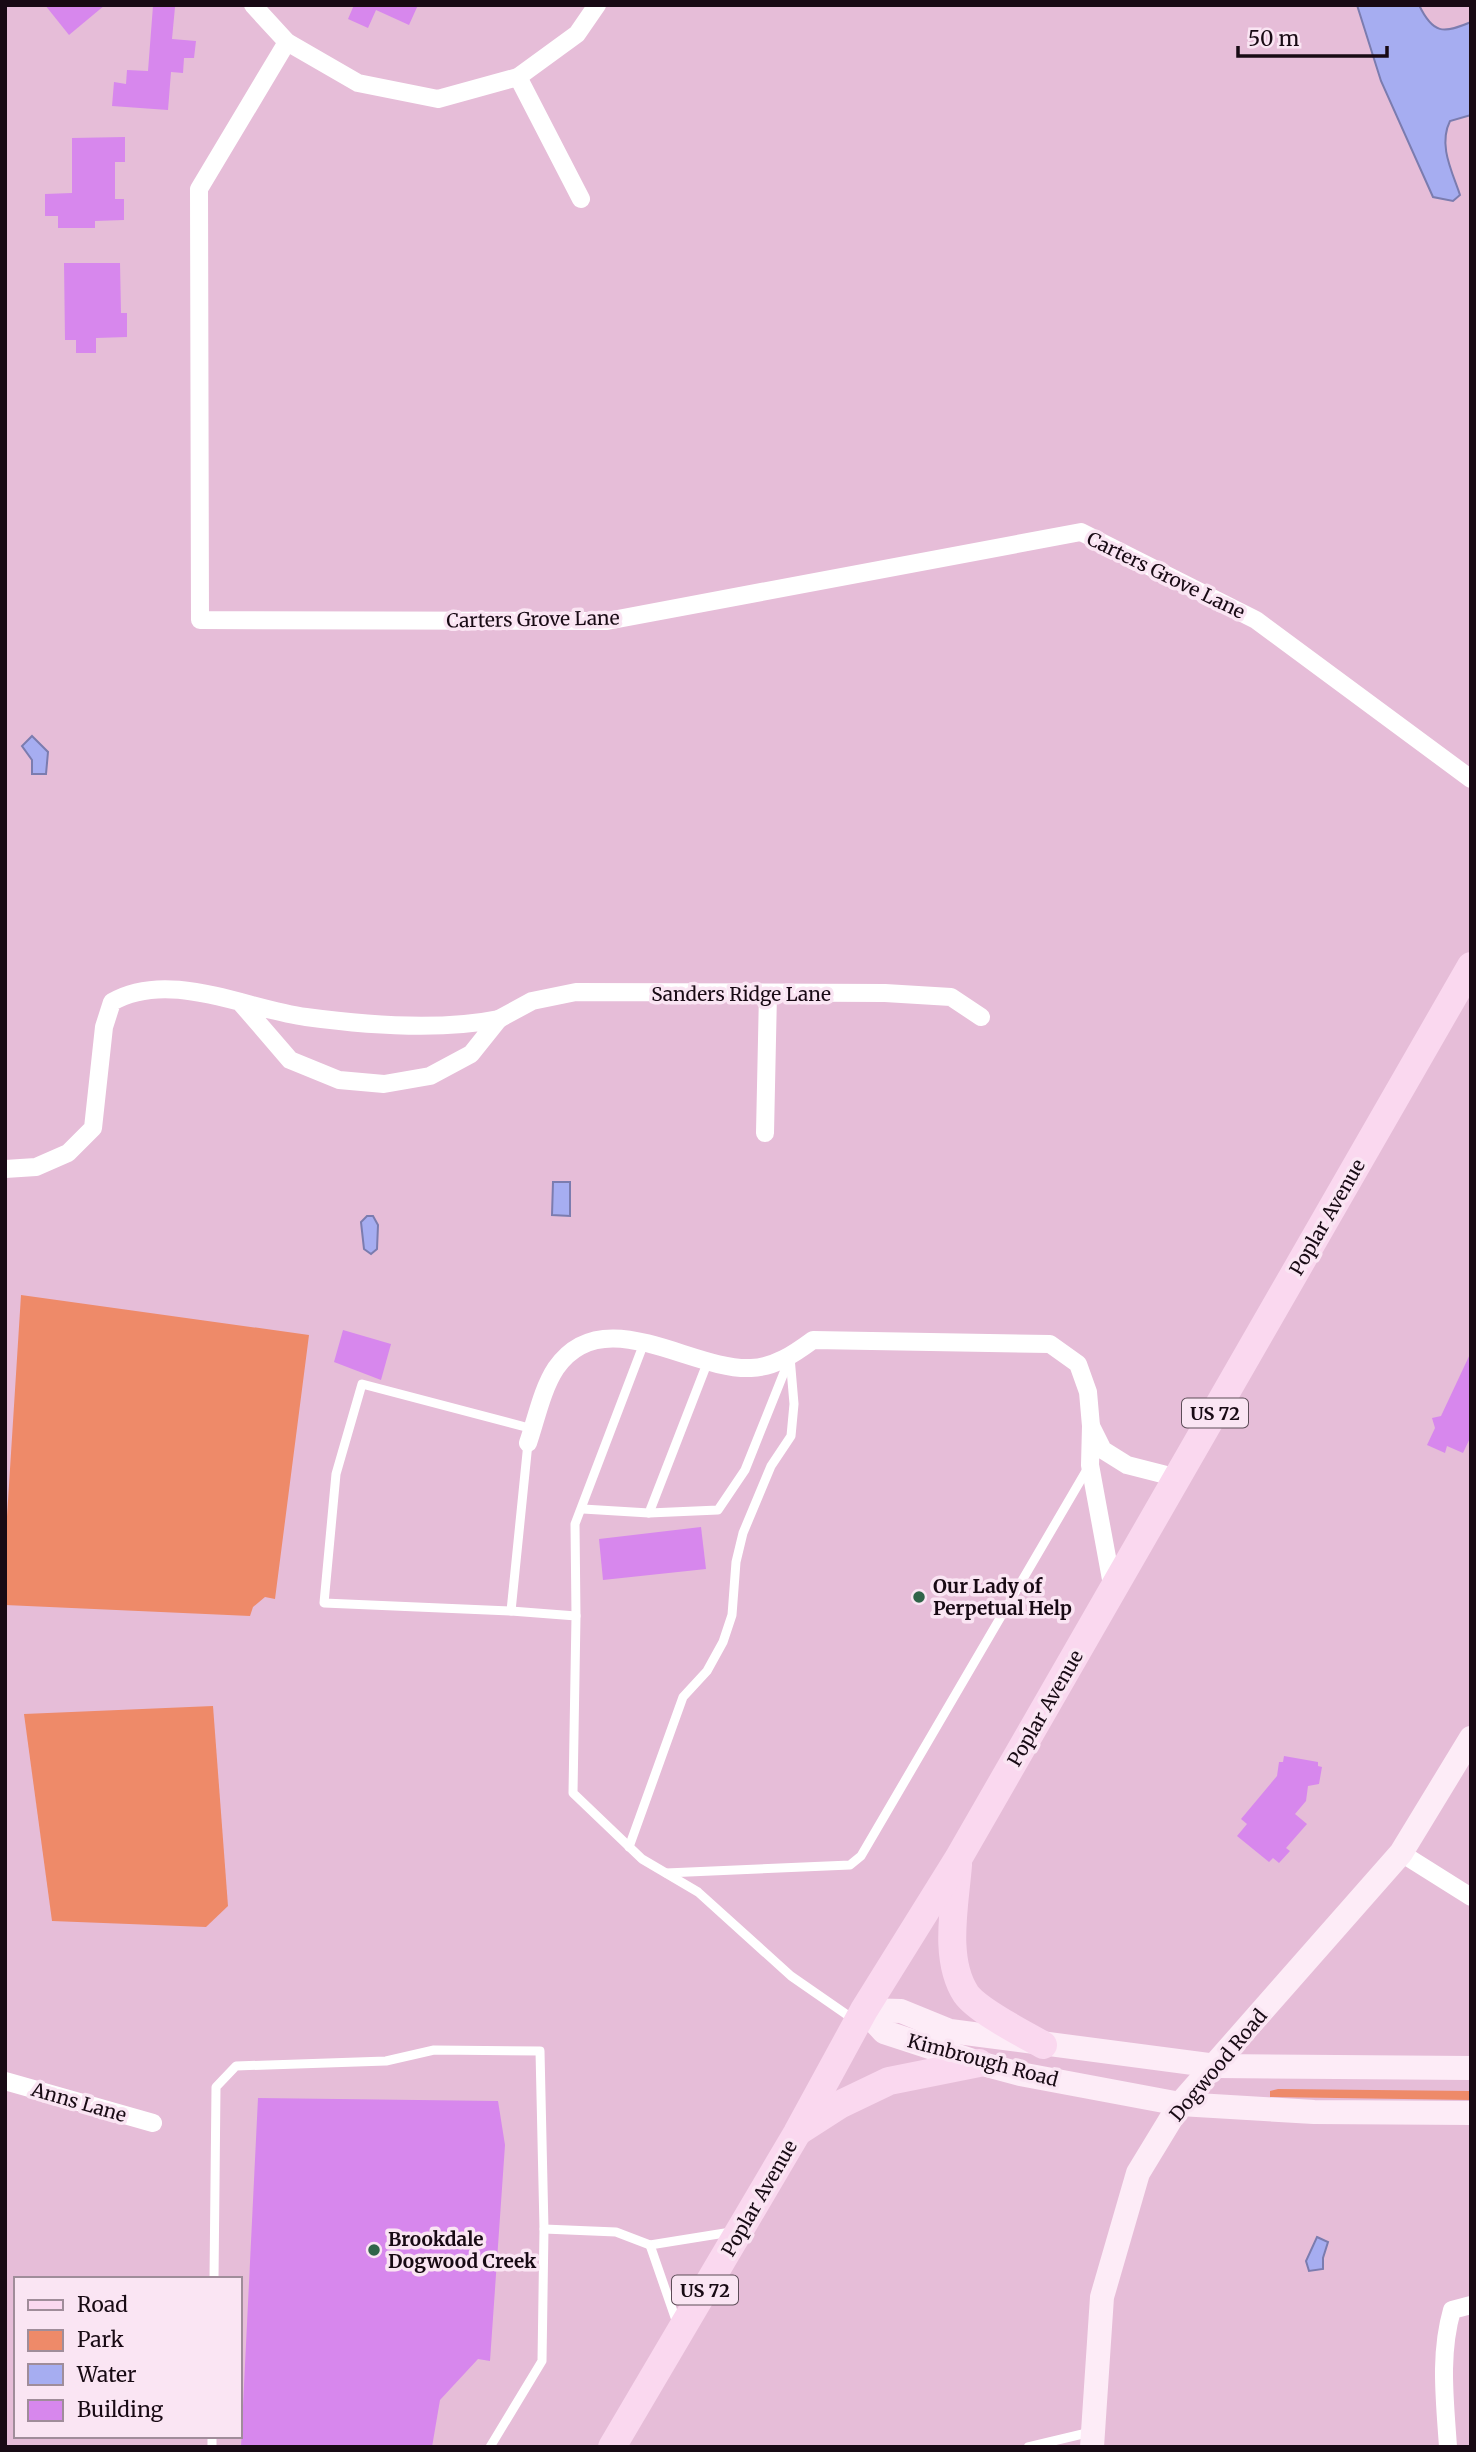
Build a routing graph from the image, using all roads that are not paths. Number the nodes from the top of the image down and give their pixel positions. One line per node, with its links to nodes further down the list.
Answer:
1 (253, 5): 3 (street)
2 (597, 5): 4 (street)
3 (287, 42): 4 (street); 6 (street, Carters Grove Lane)
4 (518, 77): 5 (street)
5 (581, 199)
6 (1471, 779)
7 (1471, 966): 20 (main road, Poplar Avenue / US 72)
8 (768, 993): 10 (street, Sanders Ridge Lane); 11 (street, Sanders Ridge Lane); 12 (street)
9 (240, 1002): 11 (street, Sanders Ridge Lane); 11 (street, Sanders Ridge Lane); 13 (street, Sanders Ridge Lane)
10 (981, 1017)
11 (499, 1018)
12 (765, 1133)
13 (5, 1169)
14 (644, 1343): 16 (street); 18 (street); 21 (lane)
15 (790, 1357): 16 (street); 17 (street); 22 (lane); 27 (lane)
16 (709, 1360): 22 (lane)
17 (1091, 1426): 19 (street); 20 (street)
18 (531, 1436): 24 (lane); 24 (lane)
19 (1090, 1465): 23 (street); 30 (lane)
20 (1178, 1478): 23 (main road, Poplar Avenue / US 72)
21 (583, 1509): 22 (lane); 25 (lane)
22 (649, 1513)
23 (1112, 1590): 29 (main road, Poplar Avenue / US 72)
24 (511, 1611): 25 (lane)
25 (576, 1616): 27 (lane)
26 (1471, 1738): 28 (street, Dogwood Road)
27 (629, 1847): 30 (lane)
28 (1401, 1853): 31 (street); 35 (street, Dogwood Road)
29 (958, 1859): 32 (main road, Poplar Avenue / US 72); 33 (main road)
30 (666, 1874): 32 (lane)
31 (1471, 1897)
32 (861, 2016): 33 (street, Kimbrough Road); 34 (street, Kimbrough Road); 41 (main road, Poplar Avenue / US 72)
33 (1043, 2045): 35 (street, Kimbrough Road)
34 (979, 2063): 38 (street, Kimbrough Road); 41 (main road)
35 (1216, 2066): 36 (street, Kimbrough Road); 38 (street, Dogwood Road)
36 (1471, 2068)
37 (5, 2081): 40 (street, Anns Lane)
38 (1180, 2104): 39 (street, Kimbrough Road); 48 (street, Dogwood Road)
39 (1471, 2113)
40 (153, 2123)
41 (797, 2133): 43 (main road, Poplar Avenue / US 72)
42 (544, 2229): 44 (lane); 45 (lane); 49 (lane)
43 (739, 2231): 44 (lane); 47 (main road, Poplar Avenue / US 72)
44 (650, 2245): 47 (lane)
45 (214, 2277)
46 (1471, 2305): 52 (street)
47 (680, 2331): 50 (main road, Poplar Avenue / US 72)
48 (1093, 2439): 51 (lane)
49 (490, 2447)
50 (612, 2447)
51 (1028, 2447)
52 (1448, 2447)

